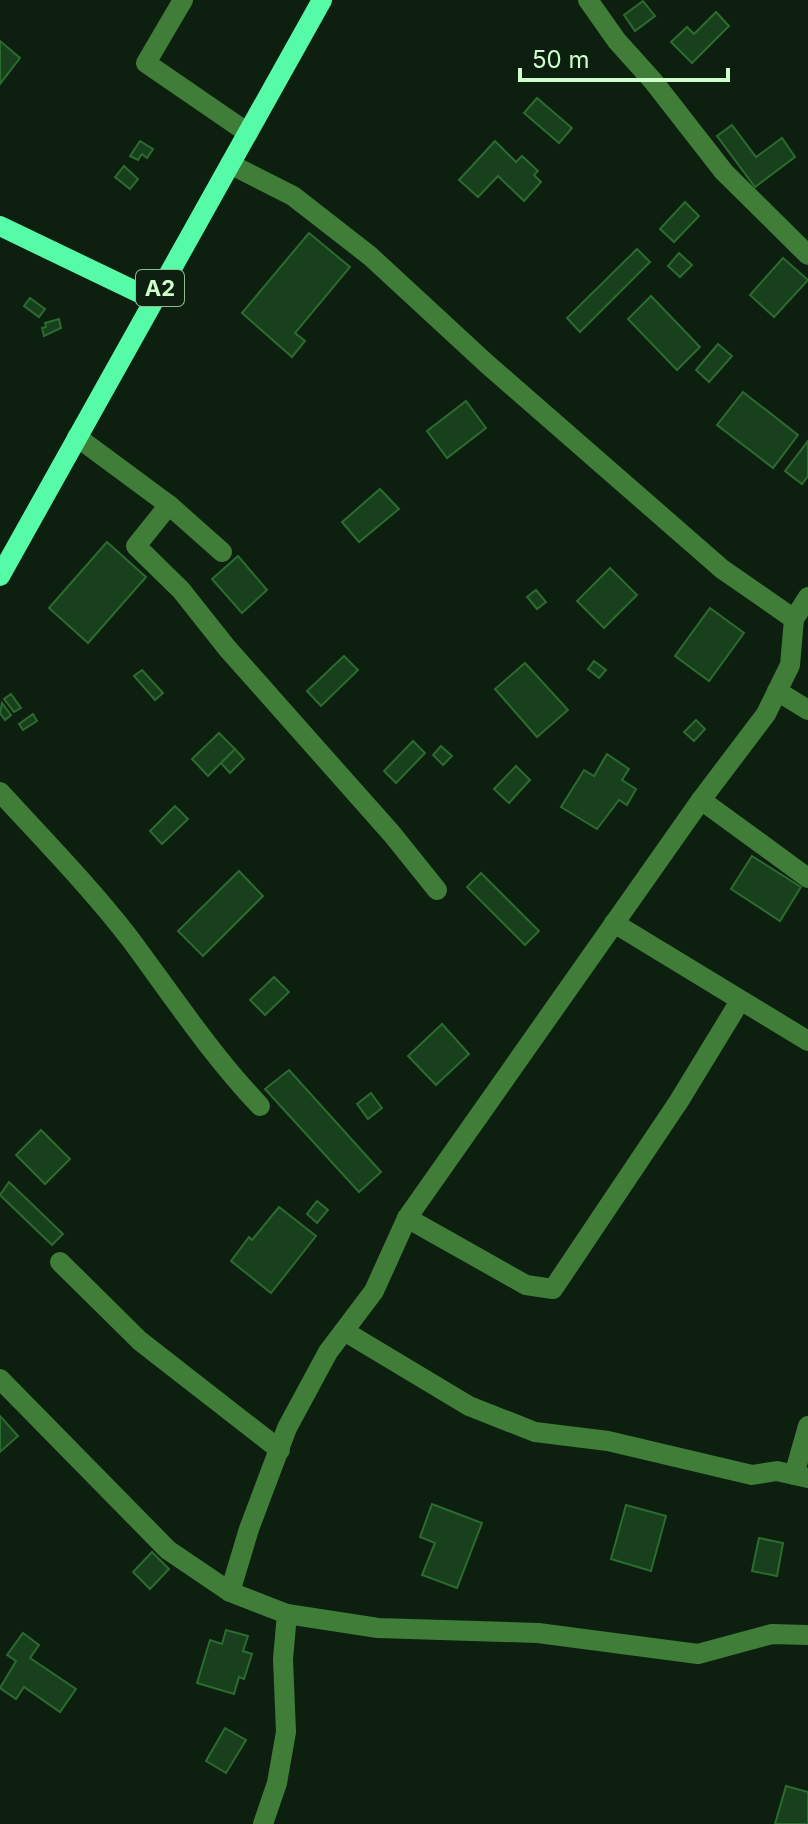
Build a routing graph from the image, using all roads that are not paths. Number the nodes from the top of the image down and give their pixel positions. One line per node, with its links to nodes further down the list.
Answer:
1 (183, 0): 4 (street)
2 (322, 0): 4 (main road, A2)
3 (588, 0): 7 (street)
4 (248, 133): 5 (main road, A2)
5 (230, 164): 8 (main road, A2); 14 (street)
6 (0, 226): 8 (main road)
7 (808, 255)
8 (154, 300): 9 (main road, A2)
9 (77, 437): 10 (street); 12 (main road, A2)
10 (169, 505): 11 (street); 20 (street)
11 (222, 552)
12 (0, 576)
13 (808, 597): 14 (street)
14 (794, 619): 15 (street)
15 (777, 691): 16 (street); 18 (street)
16 (808, 710)
17 (0, 792): 24 (street)
18 (701, 800): 19 (street); 21 (street)
19 (808, 878)
20 (437, 890)
21 (614, 923): 22 (street); 25 (street)
22 (740, 1001): 23 (street); 25 (street)
23 (808, 1041)
24 (260, 1106)
25 (407, 1218): 27 (street)
26 (60, 1262): 30 (street)
27 (344, 1331): 30 (street); 31 (street)
28 (0, 1379): 32 (street)
29 (808, 1426): 31 (street)
30 (280, 1450): 32 (street)
31 (801, 1476)
32 (230, 1592): 33 (street)
33 (287, 1614): 34 (street); 35 (street)
34 (808, 1635)
35 (263, 1824)

